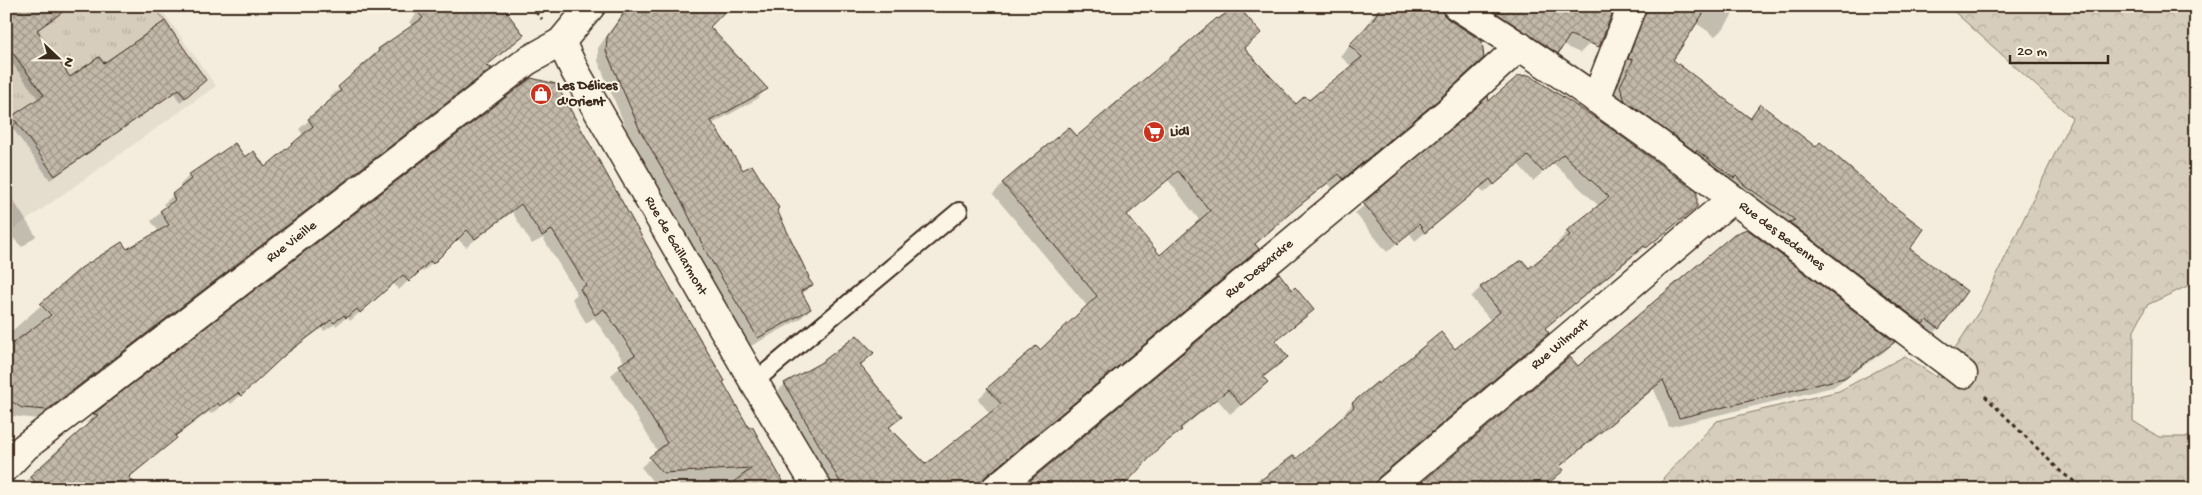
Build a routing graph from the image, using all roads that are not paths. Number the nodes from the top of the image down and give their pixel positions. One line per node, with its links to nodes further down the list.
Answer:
1 (591, 6): 4 (street)
2 (1457, 6): 5 (street, Rue des Bedennes)
3 (1632, 6): 6 (street)
4 (561, 42): 10 (street, Rue de Gaillarmont); 11 (street, Rue Vieille)
5 (1520, 46): 6 (street, Rue des Bedennes); 14 (street, Rue Descardre)
6 (1596, 99): 7 (street, Rue des Bedennes)
7 (1732, 200): 9 (street, Rue des Bedennes); 15 (street, Rue Wilmart)
8 (959, 211): 10 (lane)
9 (1963, 374)
10 (754, 382): 13 (street, Rue de Gaillarmont)
11 (15, 442): 12 (street, Rue Vieille)
12 (6, 467)
13 (818, 489)
14 (995, 489)
15 (1389, 489)

